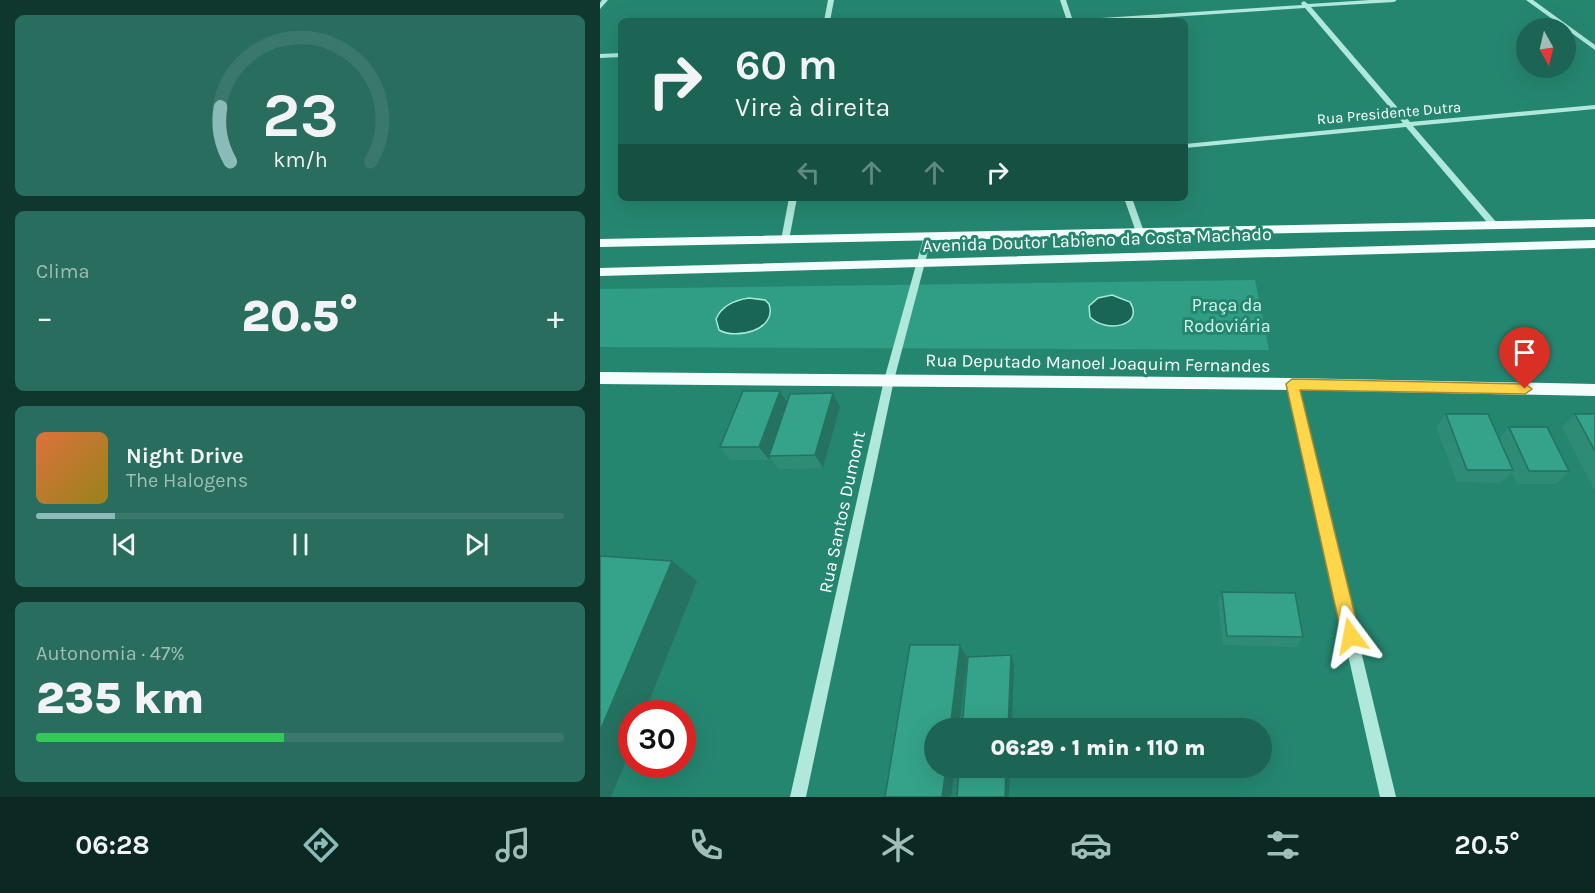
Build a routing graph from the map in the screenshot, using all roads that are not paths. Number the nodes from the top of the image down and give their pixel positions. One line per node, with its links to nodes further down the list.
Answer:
1 (605, 0): 7 (street)
2 (831, 0): 8 (street)
3 (1063, 0): 9 (street)
4 (1394, 0): 6 (street)
5 (1529, 0): 11 (street)
6 (1305, 3): 10 (street); 15 (street)
7 (600, 7)
8 (827, 18)
9 (1069, 18)
10 (1122, 18)
11 (1595, 48)
12 (618, 55): 13 (street)
13 (600, 57)
14 (1595, 106): 15 (street, Rua Presidente Dutra)
15 (1410, 125): 16 (street, Rua Presidente Dutra); 20 (street)
16 (1188, 146)
17 (792, 201): 23 (street)
18 (1129, 201): 21 (street)
19 (1595, 223): 20 (main road, Avenida Doutor Labieno da Costa Machado)
20 (1494, 225): 21 (main road, Avenida Doutor Labieno da Costa Machado)
21 (1140, 232): 22 (main road, Avenida Doutor Labieno da Costa Machado)
22 (928, 236): 23 (main road, Avenida Doutor Labieno da Costa Machado); 26 (street, Rua Santos Dumont)
23 (785, 240): 24 (main road, Avenida Doutor Labieno da Costa Machado)
24 (600, 243)
25 (1595, 244): 26 (main road, Avenida Doutor Labieno da Costa Machado)
26 (921, 263): 27 (main road, Avenida Doutor Labieno da Costa Machado); 29 (street, Rua Santos Dumont)
27 (600, 272)
28 (600, 378): 29 (main road, Rua Deputado Manoel Joaquim Fernandes)
29 (889, 380): 30 (main road, Rua Deputado Manoel Joaquim Fernandes); 32 (street, Rua Santos Dumont)
30 (1292, 384): 31 (main road, Rua Deputado Manoel Joaquim Fernandes); 33 (street)
31 (1595, 390)
32 (798, 797)
33 (1388, 797)

